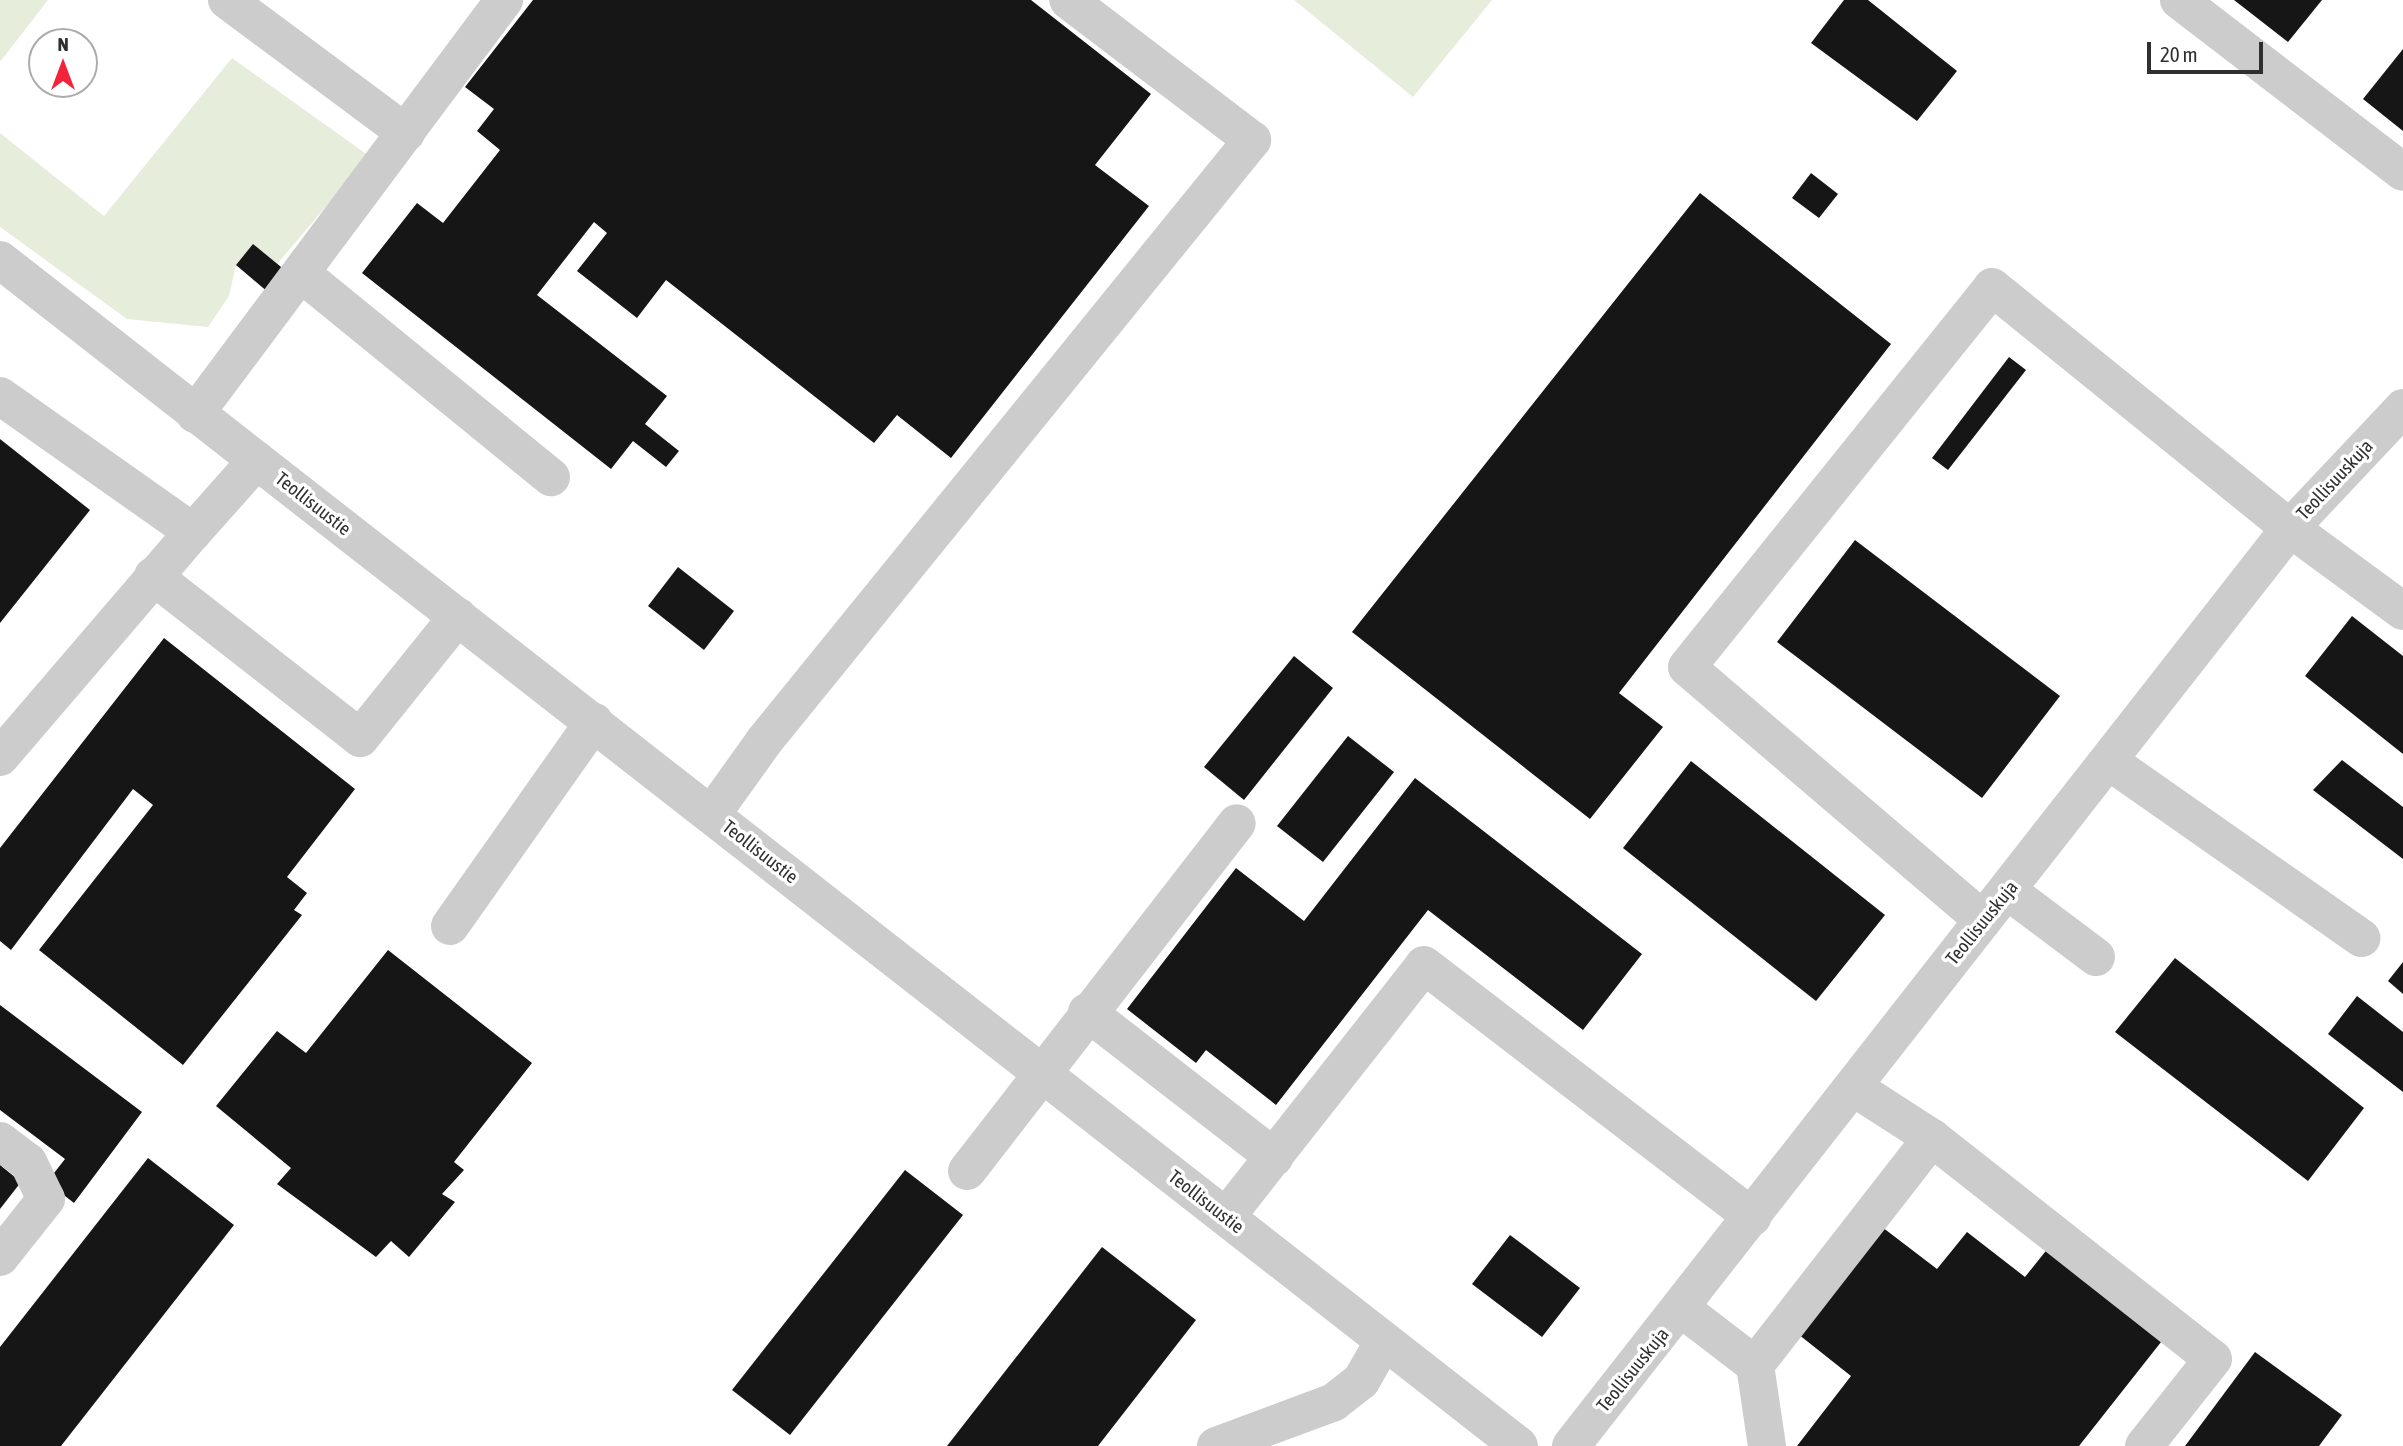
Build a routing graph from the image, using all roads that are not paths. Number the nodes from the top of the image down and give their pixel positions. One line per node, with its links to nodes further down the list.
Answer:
1 (227, 0): 5 (street)
2 (504, 0): 5 (street)
3 (1068, 0): 22 (street)
4 (2179, 0): 6 (street)
5 (406, 133): 8 (street)
6 (2403, 172)
7 (0, 260): 11 (street, Teollisuustie)
8 (303, 275): 11 (street); 13 (street)
9 (0, 396): 15 (street)
10 (2403, 408): 14 (street, Teollisuuskuja)
11 (195, 414): 12 (street, Teollisuustie)
12 (257, 460): 15 (street); 18 (street, Teollisuustie)
13 (551, 477)
14 (2290, 528): 17 (street); 21 (street, Teollisuuskuja); 25 (street)
15 (193, 532): 16 (street)
16 (153, 576): 18 (street); 20 (street)
17 (2403, 611)
18 (458, 616): 19 (street, Teollisuustie)
19 (594, 722): 22 (street, Teollisuustie); 26 (street)
20 (0, 757)
21 (2110, 762): 24 (street, Teollisuuskuja); 27 (street)
22 (712, 814): 30 (street, Teollisuustie)
23 (1237, 823): 29 (street)
24 (2007, 891): 25 (street, Teollisuuskuja); 28 (street)
25 (1983, 920): 31 (street, Teollisuuskuja)
26 (450, 926)
27 (2361, 937)
28 (2096, 957)
29 (1087, 1012): 30 (street); 34 (street)
30 (1044, 1075): 35 (street); 36 (street, Teollisuustie)
31 (1853, 1087): 32 (street); 37 (street, Teollisuuskuja)
32 (1932, 1138): 41 (street); 46 (street)
33 (0, 1141): 38 (street)
34 (1274, 1157): 36 (street); 37 (street)
35 (967, 1171)
36 (1226, 1217): 40 (street, Teollisuustie)
37 (1752, 1217): 39 (street, Teollisuuskuja)
38 (0, 1257)
39 (1682, 1309): 41 (street); 44 (street, Teollisuuskuja)
40 (1384, 1341): 42 (street); 43 (street, Teollisuustie)
41 (1755, 1365): 45 (street)
42 (1216, 1446)
43 (1519, 1446)
44 (1571, 1446)
45 (1767, 1446)
46 (2144, 1446)

